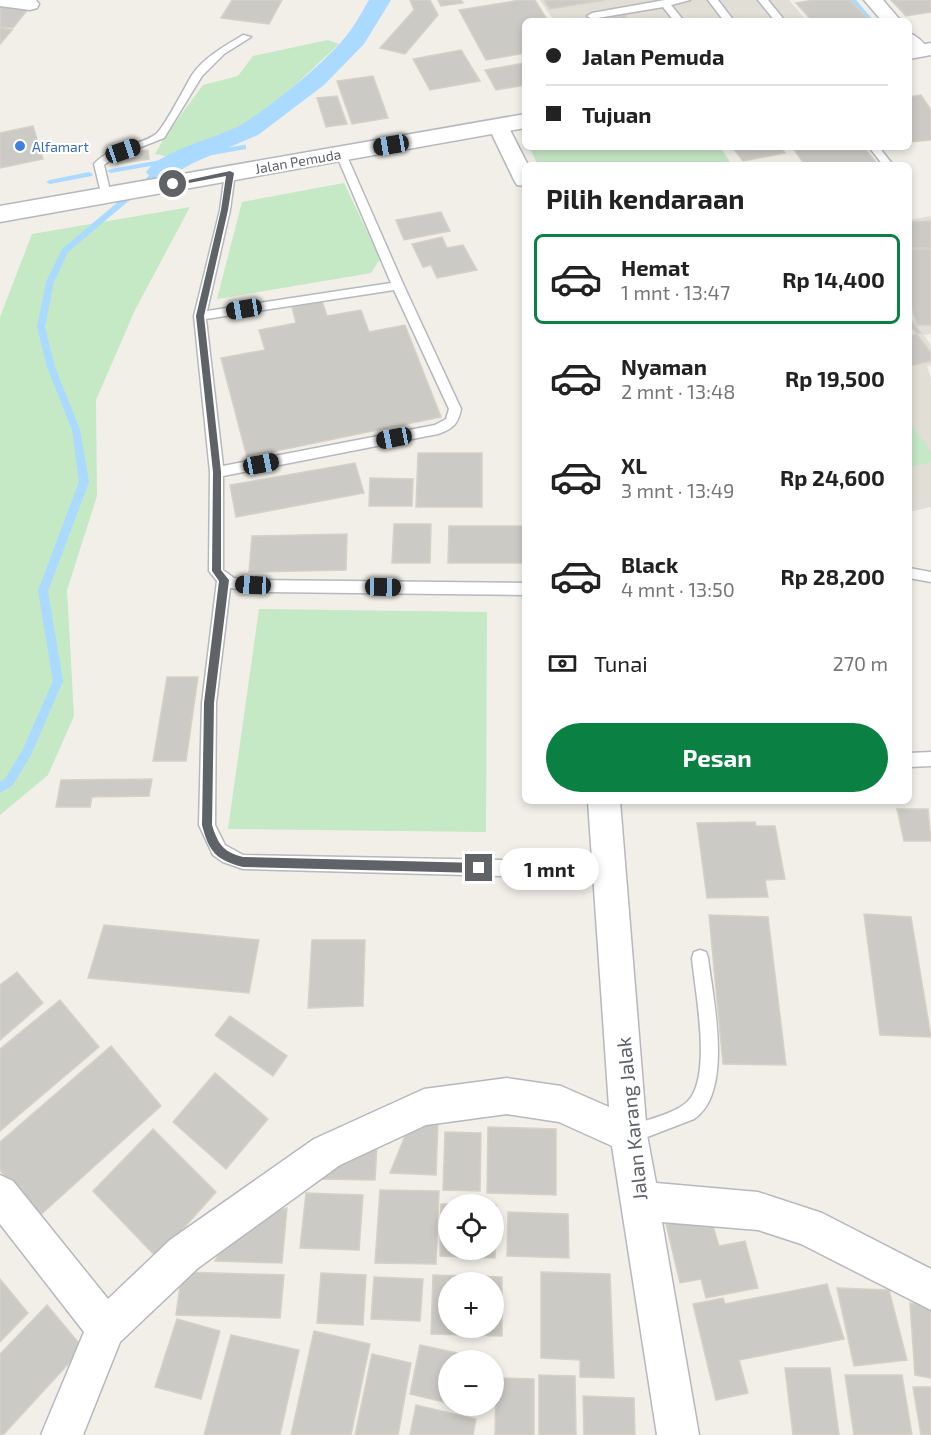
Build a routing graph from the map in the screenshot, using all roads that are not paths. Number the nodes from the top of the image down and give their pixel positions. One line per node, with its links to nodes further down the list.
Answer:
1 (0, 0): 7 (street)
2 (685, 0): 6 (lane)
3 (713, 0): 10 (lane)
4 (763, 0): 11 (lane)
5 (873, 0): 12 (street)
6 (665, 3): 8 (lane); 9 (lane)
7 (30, 4)
8 (592, 16)
9 (677, 18)
10 (727, 18)
11 (778, 18)
12 (889, 18)
13 (246, 37): 21 (lane)
14 (522, 122): 15 (street, Jalan Pemuda)
15 (498, 126): 17 (street, Jalan Pemuda); 20 (street)
16 (876, 150): 18 (lane)
17 (340, 154): 19 (street, Jalan Pemuda); 23 (lane)
18 (886, 162)
19 (225, 174): 21 (street, Jalan Pemuda); 24 (lane)
20 (522, 174)
21 (116, 194): 22 (street, Jalan Pemuda)
22 (0, 214)
23 (398, 286): 24 (lane); 25 (lane)
24 (200, 316): 25 (lane)
25 (217, 472): 28 (lane)
26 (912, 573): 27 (lane)
27 (931, 577)
28 (224, 580): 29 (lane); 33 (lane)
29 (522, 589)
30 (931, 759): 31 (lane)
31 (912, 760)
32 (604, 804): 35 (street, Jalan Karang Jalak)
33 (502, 868)
34 (700, 958): 35 (lane)
35 (629, 1135): 37 (street, Jalan Karang Jalak); 39 (street)
36 (0, 1194): 39 (street)
37 (639, 1201): 38 (street); 41 (street, Jalan Karang Jalak)
38 (931, 1290)
39 (106, 1328): 40 (street)
40 (62, 1435)
41 (678, 1435)

